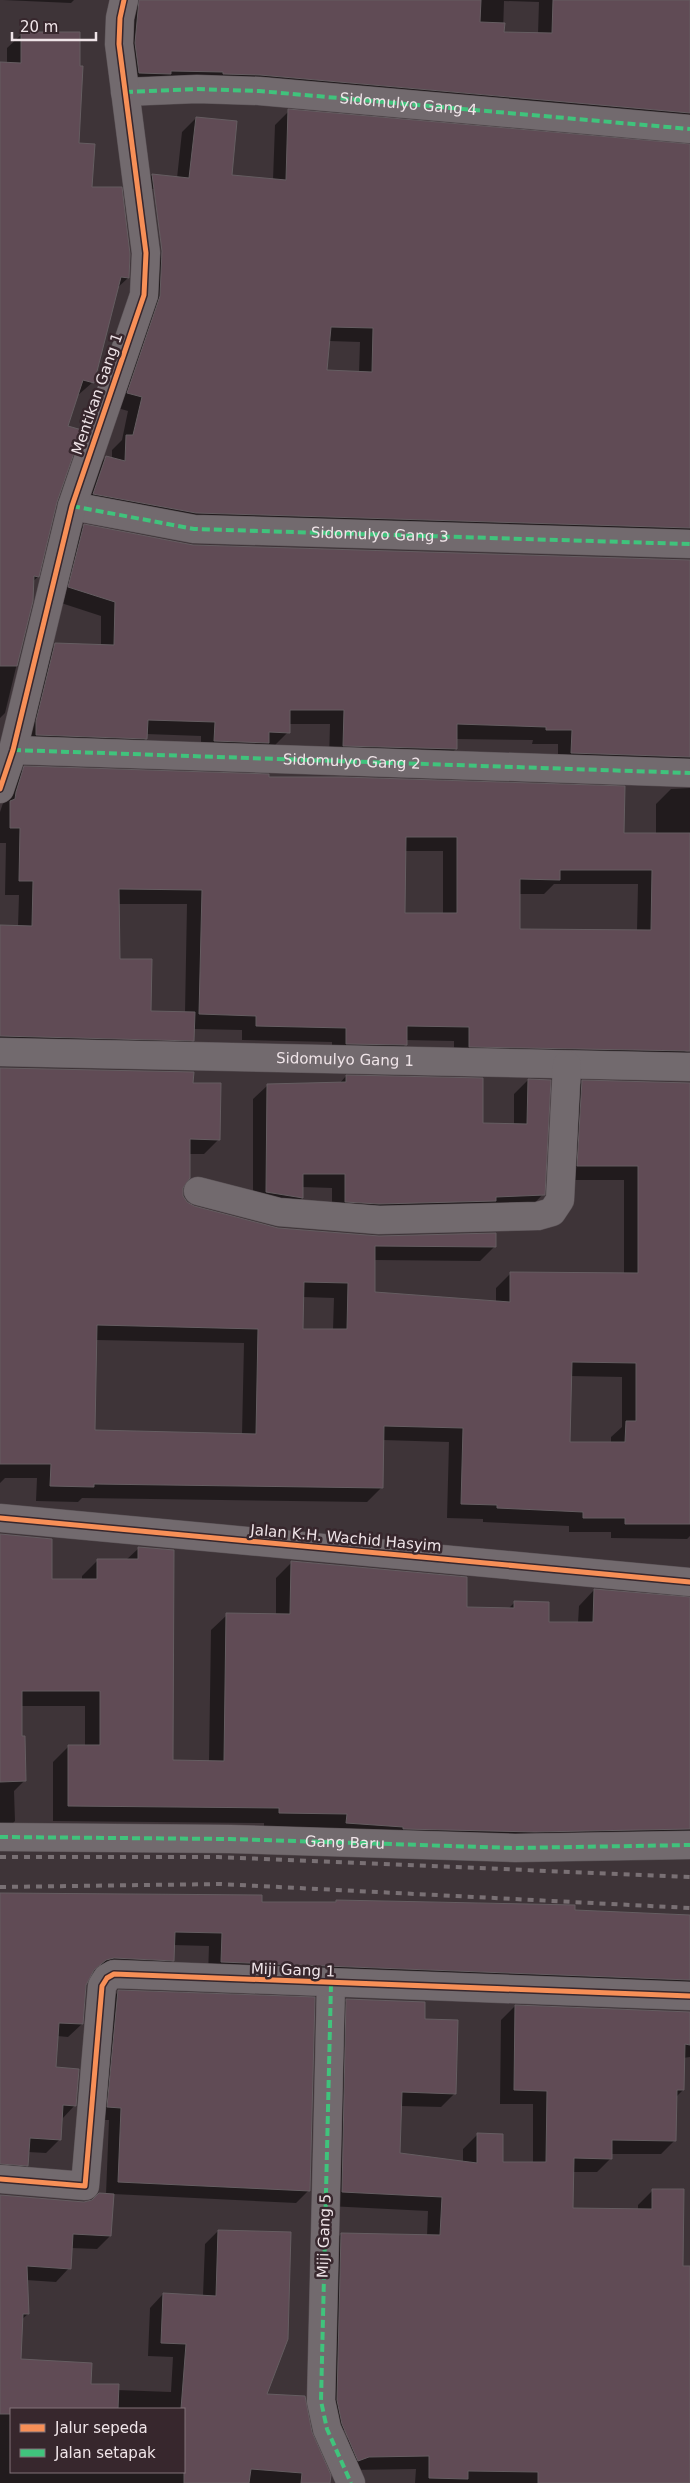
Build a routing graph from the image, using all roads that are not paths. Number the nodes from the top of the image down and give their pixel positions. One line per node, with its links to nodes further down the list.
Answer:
1 (124, 0): 2 (street, Mentikan Gang 1)
2 (125, 92): 3 (street, Sidomulyo Gang 4); 4 (street, Mentikan Gang 1)
3 (690, 129)
4 (72, 506): 5 (street, Sidomulyo Gang 3); 6 (street, Mentikan Gang 1)
5 (690, 544)
6 (13, 750): 7 (street, Sidomulyo Gang 2); 8 (street, Mentikan Gang 1)
7 (690, 773)
8 (0, 789)
9 (0, 1052): 10 (street, Sidomulyo Gang 1)
10 (566, 1065): 11 (street, Sidomulyo Gang 1); 12 (street)
11 (690, 1067)
12 (198, 1192)
13 (0, 1518): 14 (street, Jalan K.H. Wachid Hasyim)
14 (690, 1582)
15 (0, 1837): 16 (street, Gang Baru)
16 (690, 1844)
17 (331, 1984): 18 (street, Miji Gang 1); 19 (street, Miji Gang 1); 20 (street, Miji Gang 5)
18 (690, 1996)
19 (0, 2179)
20 (351, 2483)

